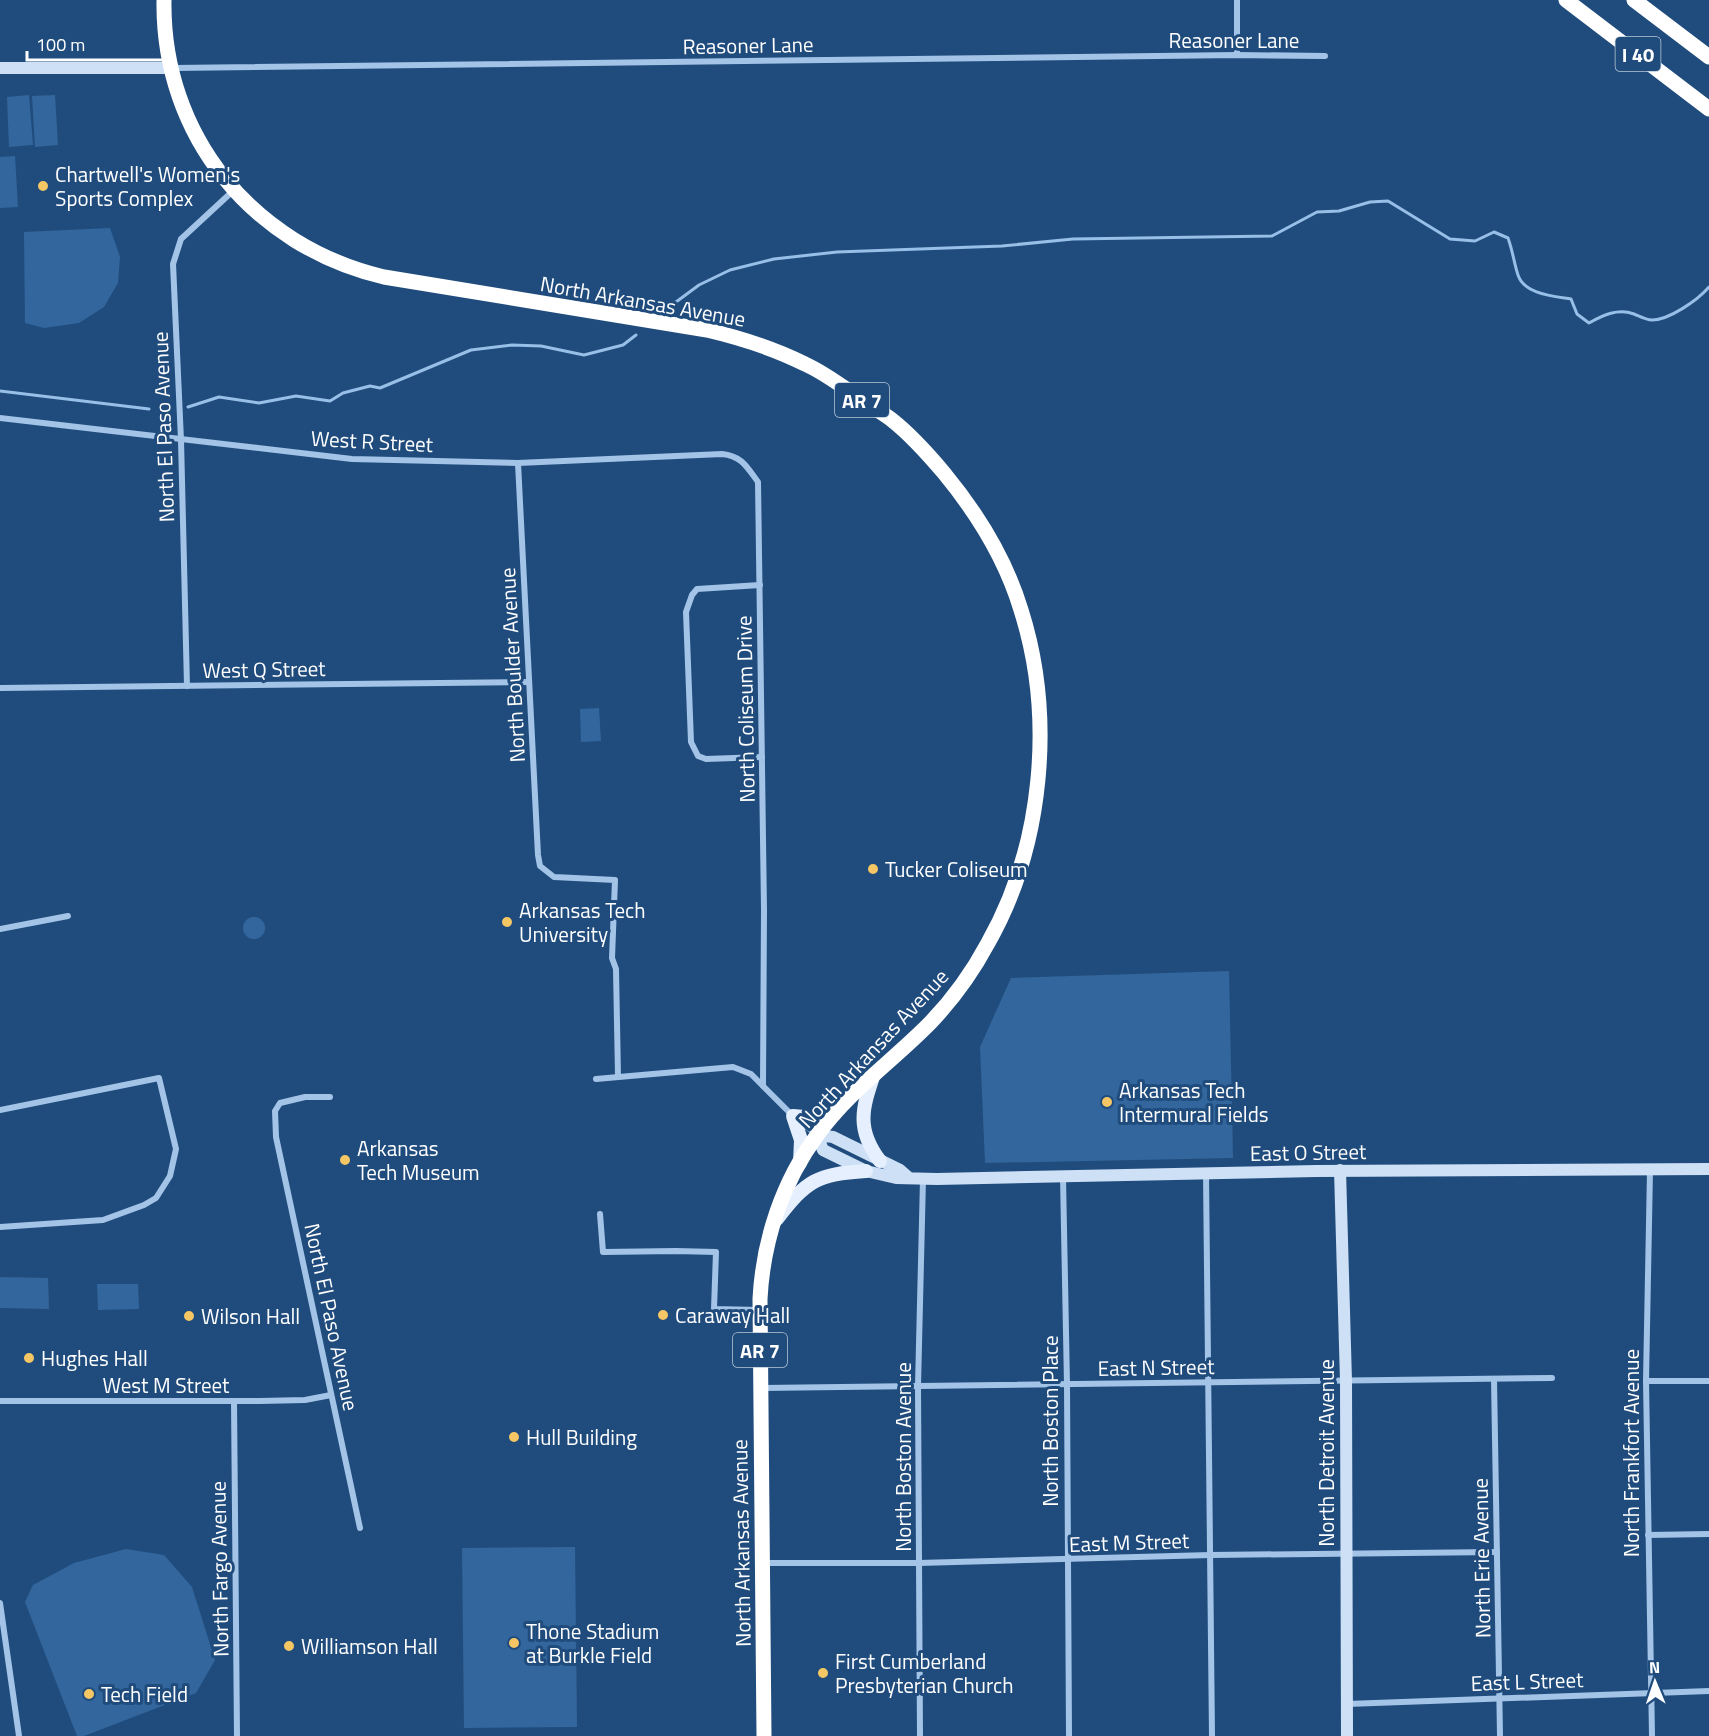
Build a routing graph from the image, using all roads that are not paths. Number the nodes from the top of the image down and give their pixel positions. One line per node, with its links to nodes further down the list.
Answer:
1 (164, 0): 9 (highway, North Arkansas Avenue / AR 7)
2 (1237, 0): 5 (street)
3 (1566, 0): 10 (highway, I 40)
4 (1634, 0): 7 (highway, I 40)
5 (1237, 55): 6 (street, Reasoner Lane); 9 (street, Reasoner Lane)
6 (1325, 56)
7 (1709, 57)
8 (0, 68): 9 (street)
9 (171, 68): 11 (highway, North Arkansas Avenue / AR 7)
10 (1709, 109)
11 (234, 190): 13 (street, North El Paso Avenue); 23 (highway, North Arkansas Avenue / AR 7)
12 (0, 418): 13 (street, West R Street)
13 (181, 440): 15 (street, West R Street); 18 (street, North El Paso Avenue)
14 (743, 461): 15 (street, West R Street); 16 (street, North Coliseum Drive)
15 (518, 463): 17 (street, North Boulder Avenue)
16 (760, 585): 20 (street, North Coliseum Drive); 20 (street)
17 (529, 682): 18 (street, West Q Street); 24 (street, North Boulder Avenue)
18 (187, 686): 19 (street, West Q Street)
19 (0, 688)
20 (762, 757): 26 (street, North Coliseum Drive)
21 (68, 916): 22 (street)
22 (0, 929)
23 (874, 1074): 29 (highway, North Arkansas Avenue / AR 7); 32 (main road)
24 (618, 1076): 25 (street); 26 (street)
25 (596, 1079)
26 (763, 1086): 30 (street)
27 (330, 1097): 55 (street, North El Paso Avenue)
28 (0, 1110): 44 (street)
29 (834, 1115): 30 (main road); 31 (highway, North Arkansas Avenue / AR 7)
30 (793, 1116): 31 (street); 33 (main road)
31 (817, 1135): 32 (street, East O Street); 33 (highway, North Arkansas Avenue / AR 7); 37 (street, East O Street)
32 (880, 1161): 39 (street, East O Street)
33 (800, 1163): 43 (highway, North Arkansas Avenue / AR 7)
34 (1709, 1168): 36 (street, East O Street)
35 (1340, 1170): 36 (street, East O Street); 38 (street, East O Street); 48 (street, North Detroit Avenue)
36 (1650, 1170): 49 (street, North Frankfort Avenue)
37 (866, 1172): 39 (street, East O Street); 43 (main road)
38 (1206, 1174): 41 (street, East O Street); 51 (street)
39 (908, 1177): 40 (street, East O Street)
40 (923, 1178): 41 (street, East O Street); 53 (street, North Boston Avenue)
41 (1063, 1178): 52 (street, North Boston Place)
42 (600, 1214): 45 (street)
43 (772, 1225): 45 (highway, North Arkansas Avenue / AR 7)
44 (0, 1227)
45 (760, 1310): 54 (highway, North Arkansas Avenue / AR 7)
46 (1552, 1378): 47 (street, East N Street)
47 (1494, 1379): 48 (street, East N Street); 61 (street, North Erie Avenue)
48 (1346, 1381): 51 (street, East N Street); 62 (street, North Detroit Avenue)
49 (1646, 1381): 50 (street); 60 (street, North Frankfort Avenue)
50 (1709, 1381)
51 (1209, 1383): 52 (street, East N Street); 63 (street)
52 (1067, 1384): 53 (street, East N Street); 64 (street, North Boston Place)
53 (918, 1386): 54 (street, East N Street); 66 (street, North Boston Avenue)
54 (761, 1388): 65 (highway, North Arkansas Avenue / AR 7)
55 (331, 1395): 57 (street, West M Street); 58 (street, North El Paso Avenue)
56 (0, 1401): 57 (street, West M Street)
57 (234, 1401): 73 (street, North Fargo Avenue)
58 (360, 1528)
59 (1709, 1534): 60 (street)
60 (1648, 1535): 69 (street, North Frankfort Avenue)
61 (1497, 1552): 62 (street, East M Street); 70 (street, North Erie Avenue)
62 (1346, 1554): 63 (street, East M Street); 71 (street, North Detroit Avenue)
63 (1211, 1555): 64 (street, East M Street); 77 (street)
64 (1067, 1560): 66 (street, East M Street); 76 (street, North Boston Place)
65 (761, 1563): 66 (street, East M Street); 74 (highway, North Arkansas Avenue / AR 7)
66 (919, 1563): 75 (street, North Boston Avenue)
67 (0, 1603): 72 (street)
68 (1709, 1691): 69 (street, East L Street)
69 (1652, 1693): 70 (street, East L Street); 80 (street, North Frankfort Avenue)
70 (1500, 1698): 71 (street, East L Street); 79 (street, North Erie Avenue)
71 (1346, 1704): 78 (street, North Detroit Avenue)
72 (19, 1736)
73 (237, 1736)
74 (764, 1736)
75 (920, 1736)
76 (1069, 1736)
77 (1212, 1736)
78 (1347, 1736)
79 (1500, 1736)
80 (1652, 1736)

